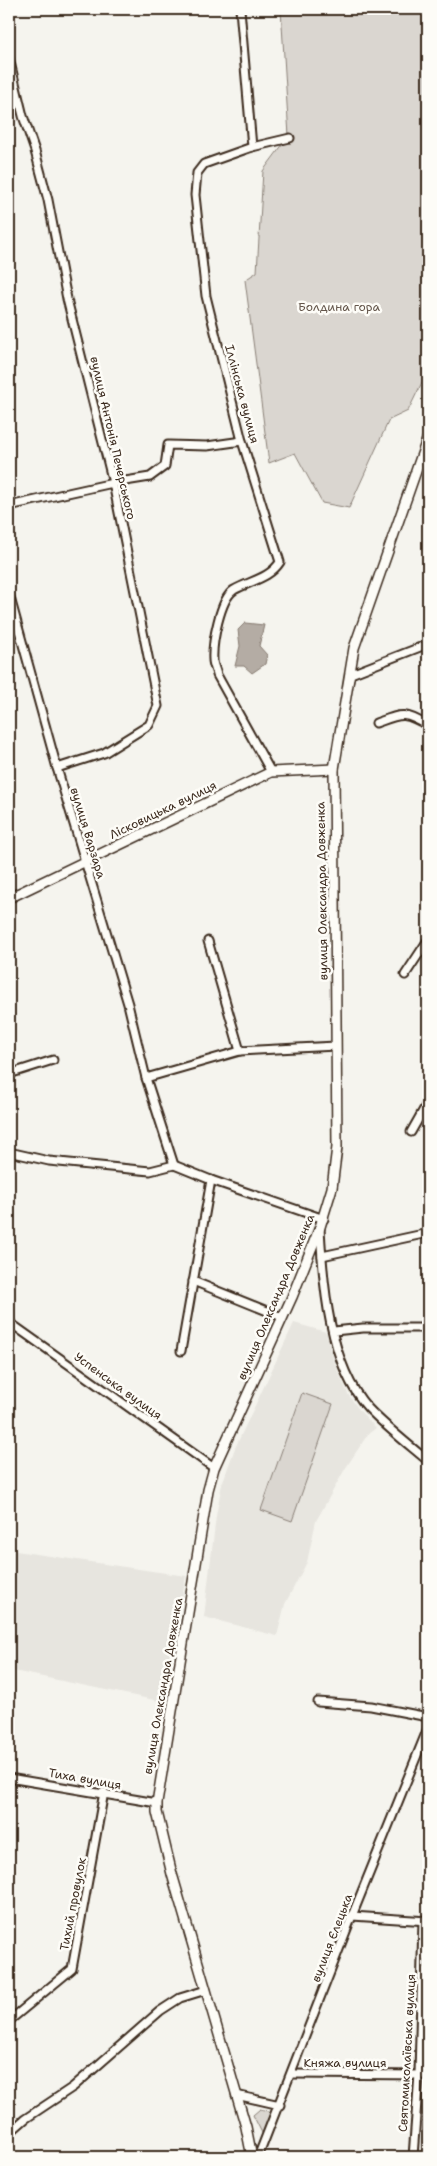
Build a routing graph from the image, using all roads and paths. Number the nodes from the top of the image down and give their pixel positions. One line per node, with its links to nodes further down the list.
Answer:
1 (240, 9): 4 (street)
2 (9, 58): 7 (street, вулиця Антонія Печерського)
3 (290, 138): 4 (street, Іллінська вулиця)
4 (252, 147): 6 (street, Іллінська вулиця)
5 (428, 436): 11 (main road, вулиця Олександра Довженка)
6 (242, 441): 7 (street); 16 (street, Іллінська вулиця)
7 (113, 483): 8 (street); 14 (street, вулиця Антонія Печерського)
8 (9, 506)
9 (9, 594): 14 (street, вулиця Варзара)
10 (428, 644): 11 (street)
11 (350, 674): 15 (main road, вулиця Олександра Довженка)
12 (376, 723): 13 (street)
13 (428, 726)
14 (57, 768): 17 (street, вулиця Варзара)
15 (334, 769): 16 (main road, Лісковицька вулиця); 22 (main road, вулиця Олександра Довженка)
16 (271, 772): 17 (main road, Лісковицька вулиця)
17 (85, 862): 18 (main road, Лісковицька вулиця); 26 (street, вулиця Варзара)
18 (9, 898)
19 (428, 940): 21 (street)
20 (208, 941): 23 (street)
21 (404, 975)
22 (336, 1046): 23 (street); 32 (main road, вулиця Олександра Довженка)
23 (240, 1051): 26 (street)
24 (53, 1060): 25 (street)
25 (9, 1074)
26 (146, 1078): 30 (street, вулиця Варзара)
27 (428, 1102): 28 (street)
28 (411, 1132)
29 (9, 1152): 30 (street)
30 (174, 1165): 31 (street)
31 (211, 1180): 32 (street); 35 (street)
32 (322, 1223): 34 (street); 36 (main road, вулиця Олександра Довженка)
33 (428, 1233): 34 (street)
34 (322, 1256): 39 (street)
35 (193, 1281): 36 (street); 40 (street)
36 (282, 1317): 42 (main road, вулиця Олександра Довженка)
37 (9, 1322): 42 (street, Успенська вулиця)
38 (428, 1328): 39 (street)
39 (334, 1331): 41 (street)
40 (181, 1352)
41 (428, 1461)
42 (214, 1468): 48 (main road, вулиця Олександра Довженка)
43 (318, 1702): 44 (street)
44 (428, 1717)
45 (428, 1728): 49 (street, вулиця Єлецька)
46 (9, 1778): 47 (street, Тиха вулиця)
47 (104, 1792): 48 (street, Тиха вулиця); 52 (street, Тихий провулок)
48 (157, 1803): 51 (main road, вулиця Олександра Довженка)
49 (352, 1916): 50 (street); 53 (street, вулиця Єлецька)
50 (426, 1920): 54 (street, Святомиколаївська вулиця)
51 (206, 1990): 56 (main road, вулиця Олександра Довженка); 58 (street)
52 (9, 2021)
53 (292, 2074): 54 (street, Княжа вулиця); 57 (street, вулиця Єлецька)
54 (419, 2074): 55 (street, Княжа вулиця); 61 (street, Святомиколаївська вулиця)
55 (428, 2075)
56 (236, 2095): 57 (street); 59 (main road, вулиця Олександра Довженка)
57 (280, 2105): 60 (street, вулиця Єлецька)
58 (9, 2133)
59 (252, 2157)
60 (258, 2157)
61 (413, 2157)

